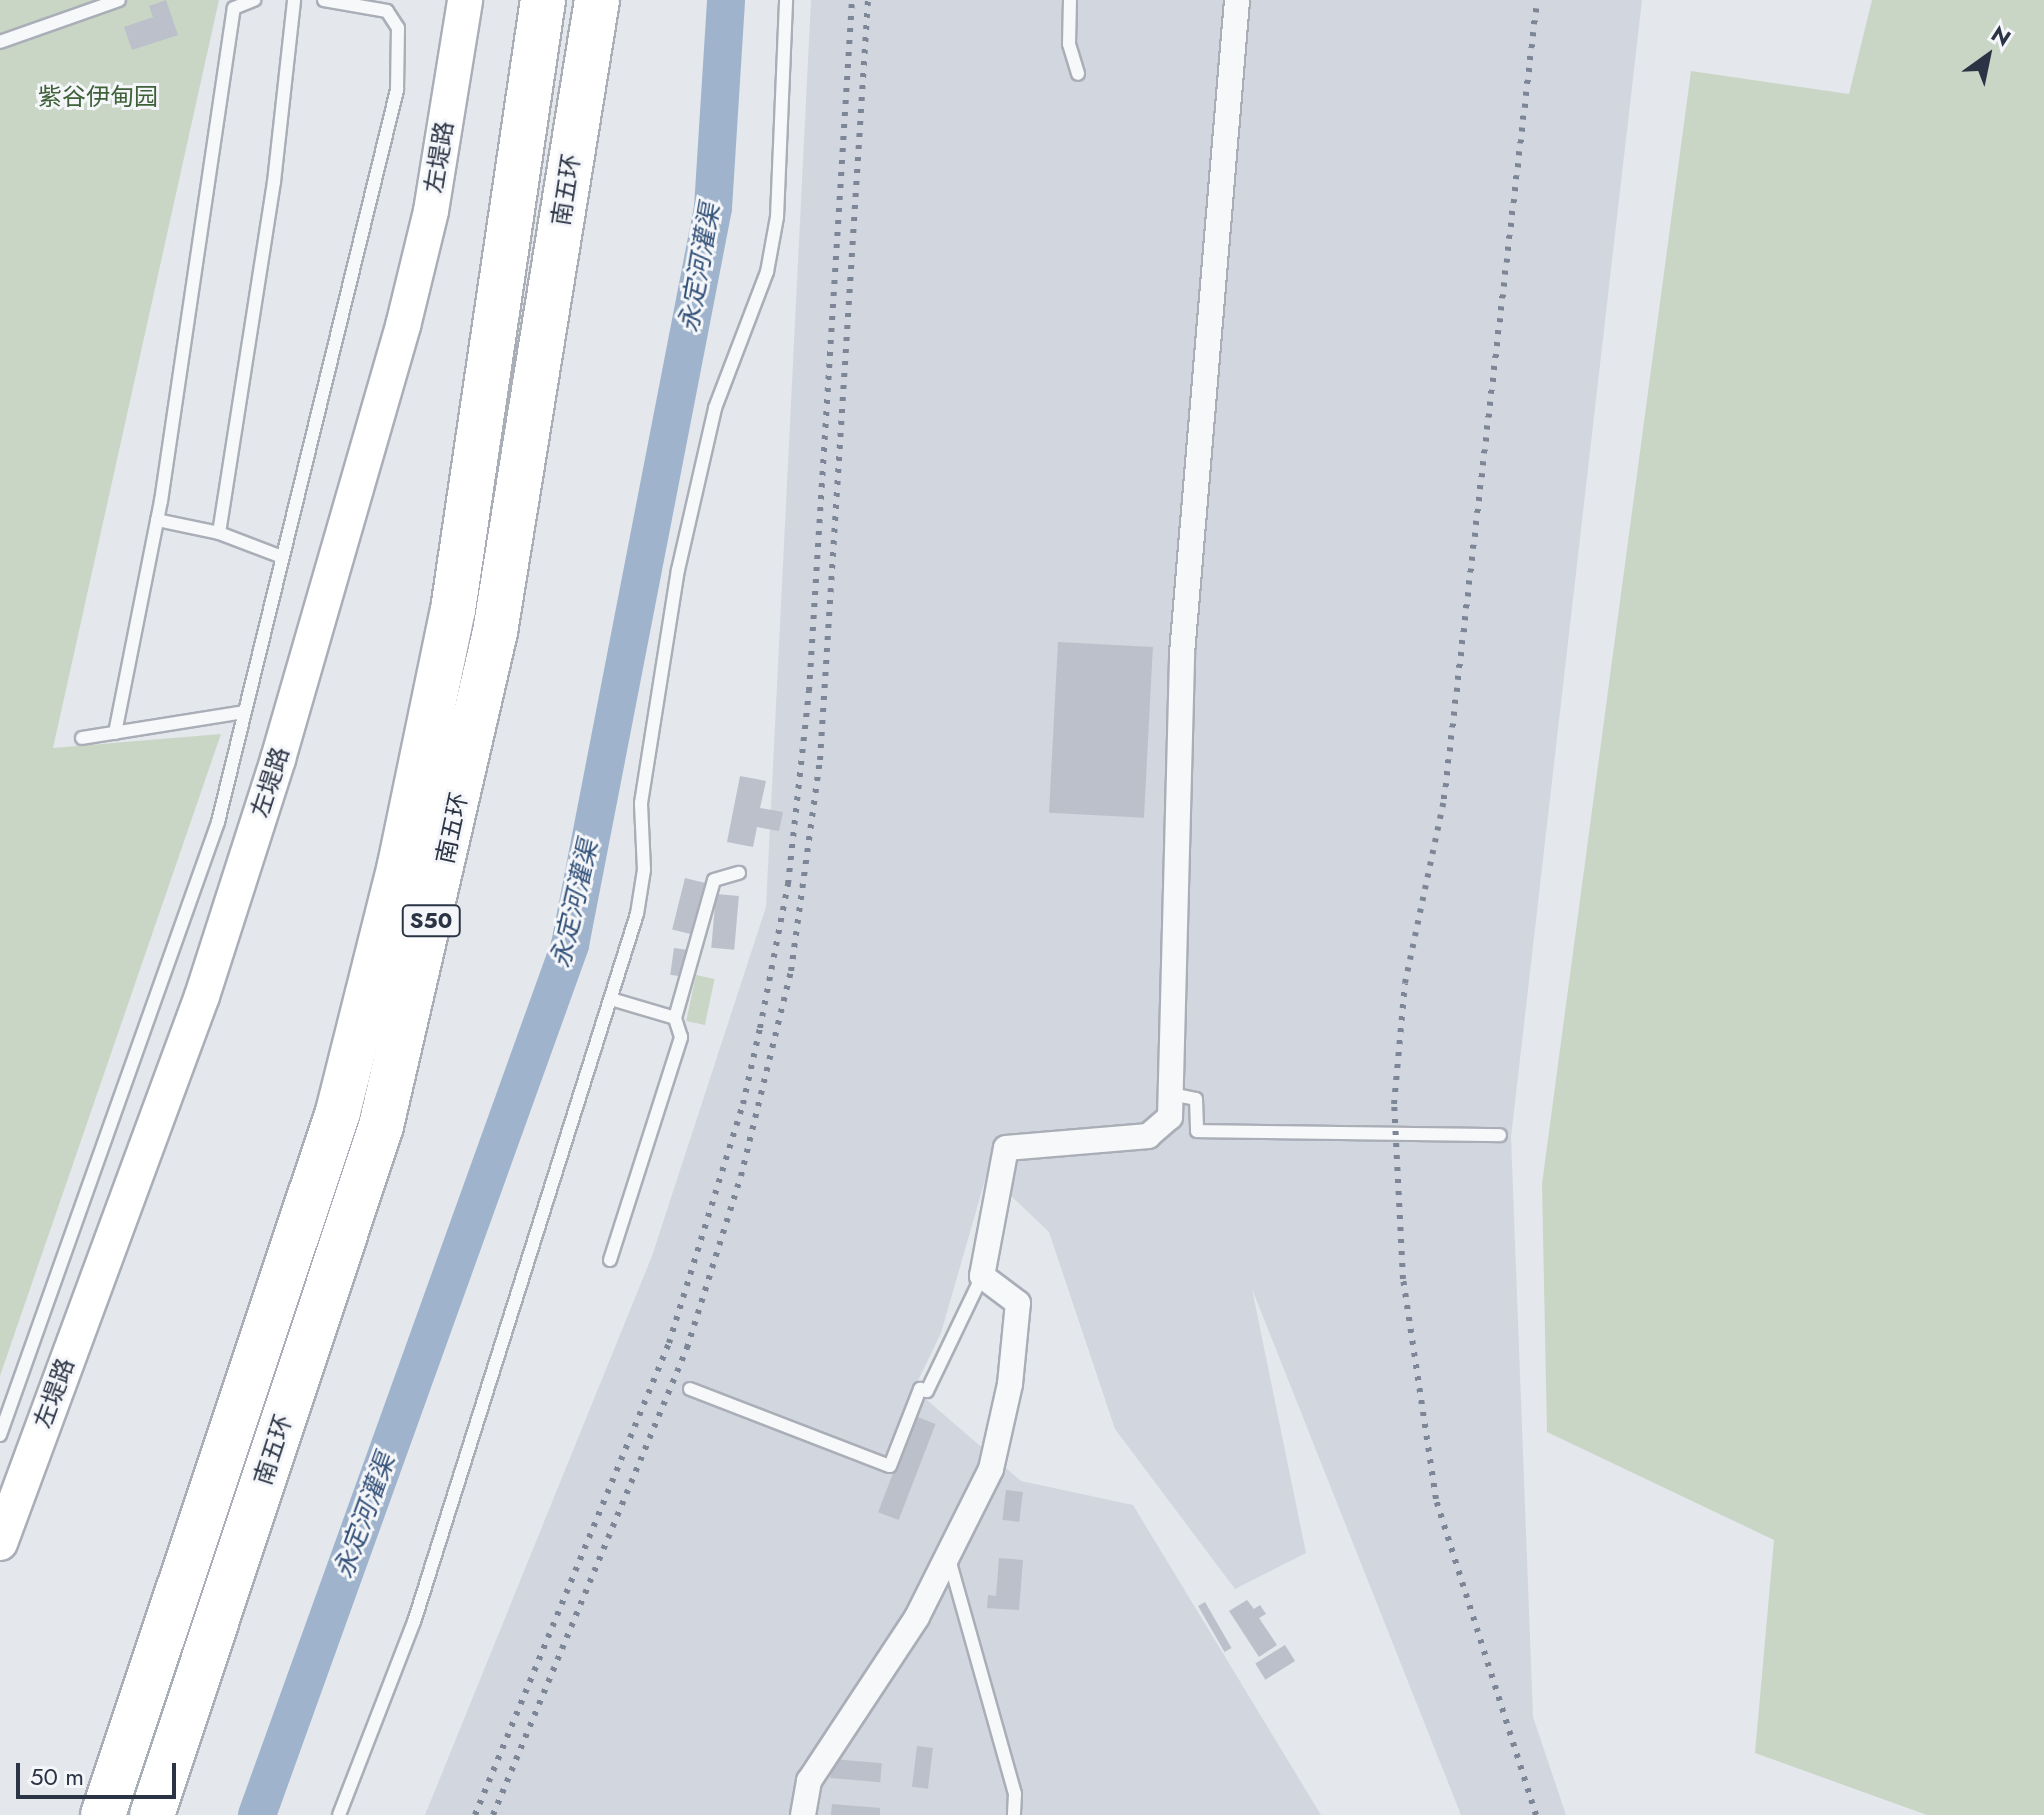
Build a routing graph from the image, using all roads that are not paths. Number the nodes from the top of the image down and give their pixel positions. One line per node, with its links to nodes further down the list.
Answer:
1 (119, 0): 11 (lane)
2 (254, 0): 13 (lane)
3 (294, 0): 14 (lane)
4 (324, 0): 15 (lane)
5 (465, 0): 28 (main road, 左堤路)
6 (543, 0): 30 (highway, 南五环 / S50)
7 (597, 0): 31 (highway, 南五环 / S50)
8 (786, 0): 20 (lane)
9 (1070, 0): 12 (lane)
10 (1237, 0): 22 (street)
11 (0, 42)
12 (1078, 74)
13 (157, 520): 14 (lane); 17 (lane)
14 (219, 533): 15 (lane)
15 (282, 557): 16 (lane)
16 (244, 712): 17 (lane); 27 (lane)
17 (115, 733): 18 (lane)
18 (82, 738)
19 (739, 873): 21 (lane)
20 (611, 999): 21 (lane); 32 (lane)
21 (675, 1018): 24 (lane)
22 (1171, 1094): 23 (lane); 25 (street)
23 (1500, 1135)
24 (610, 1260)
25 (982, 1276): 26 (lane); 29 (street)
26 (690, 1389)
27 (0, 1435)
28 (0, 1543)
29 (948, 1555): 33 (street); 34 (lane)
30 (103, 1815)
31 (152, 1815)
32 (339, 1815)
33 (803, 1815)
34 (1014, 1815)

